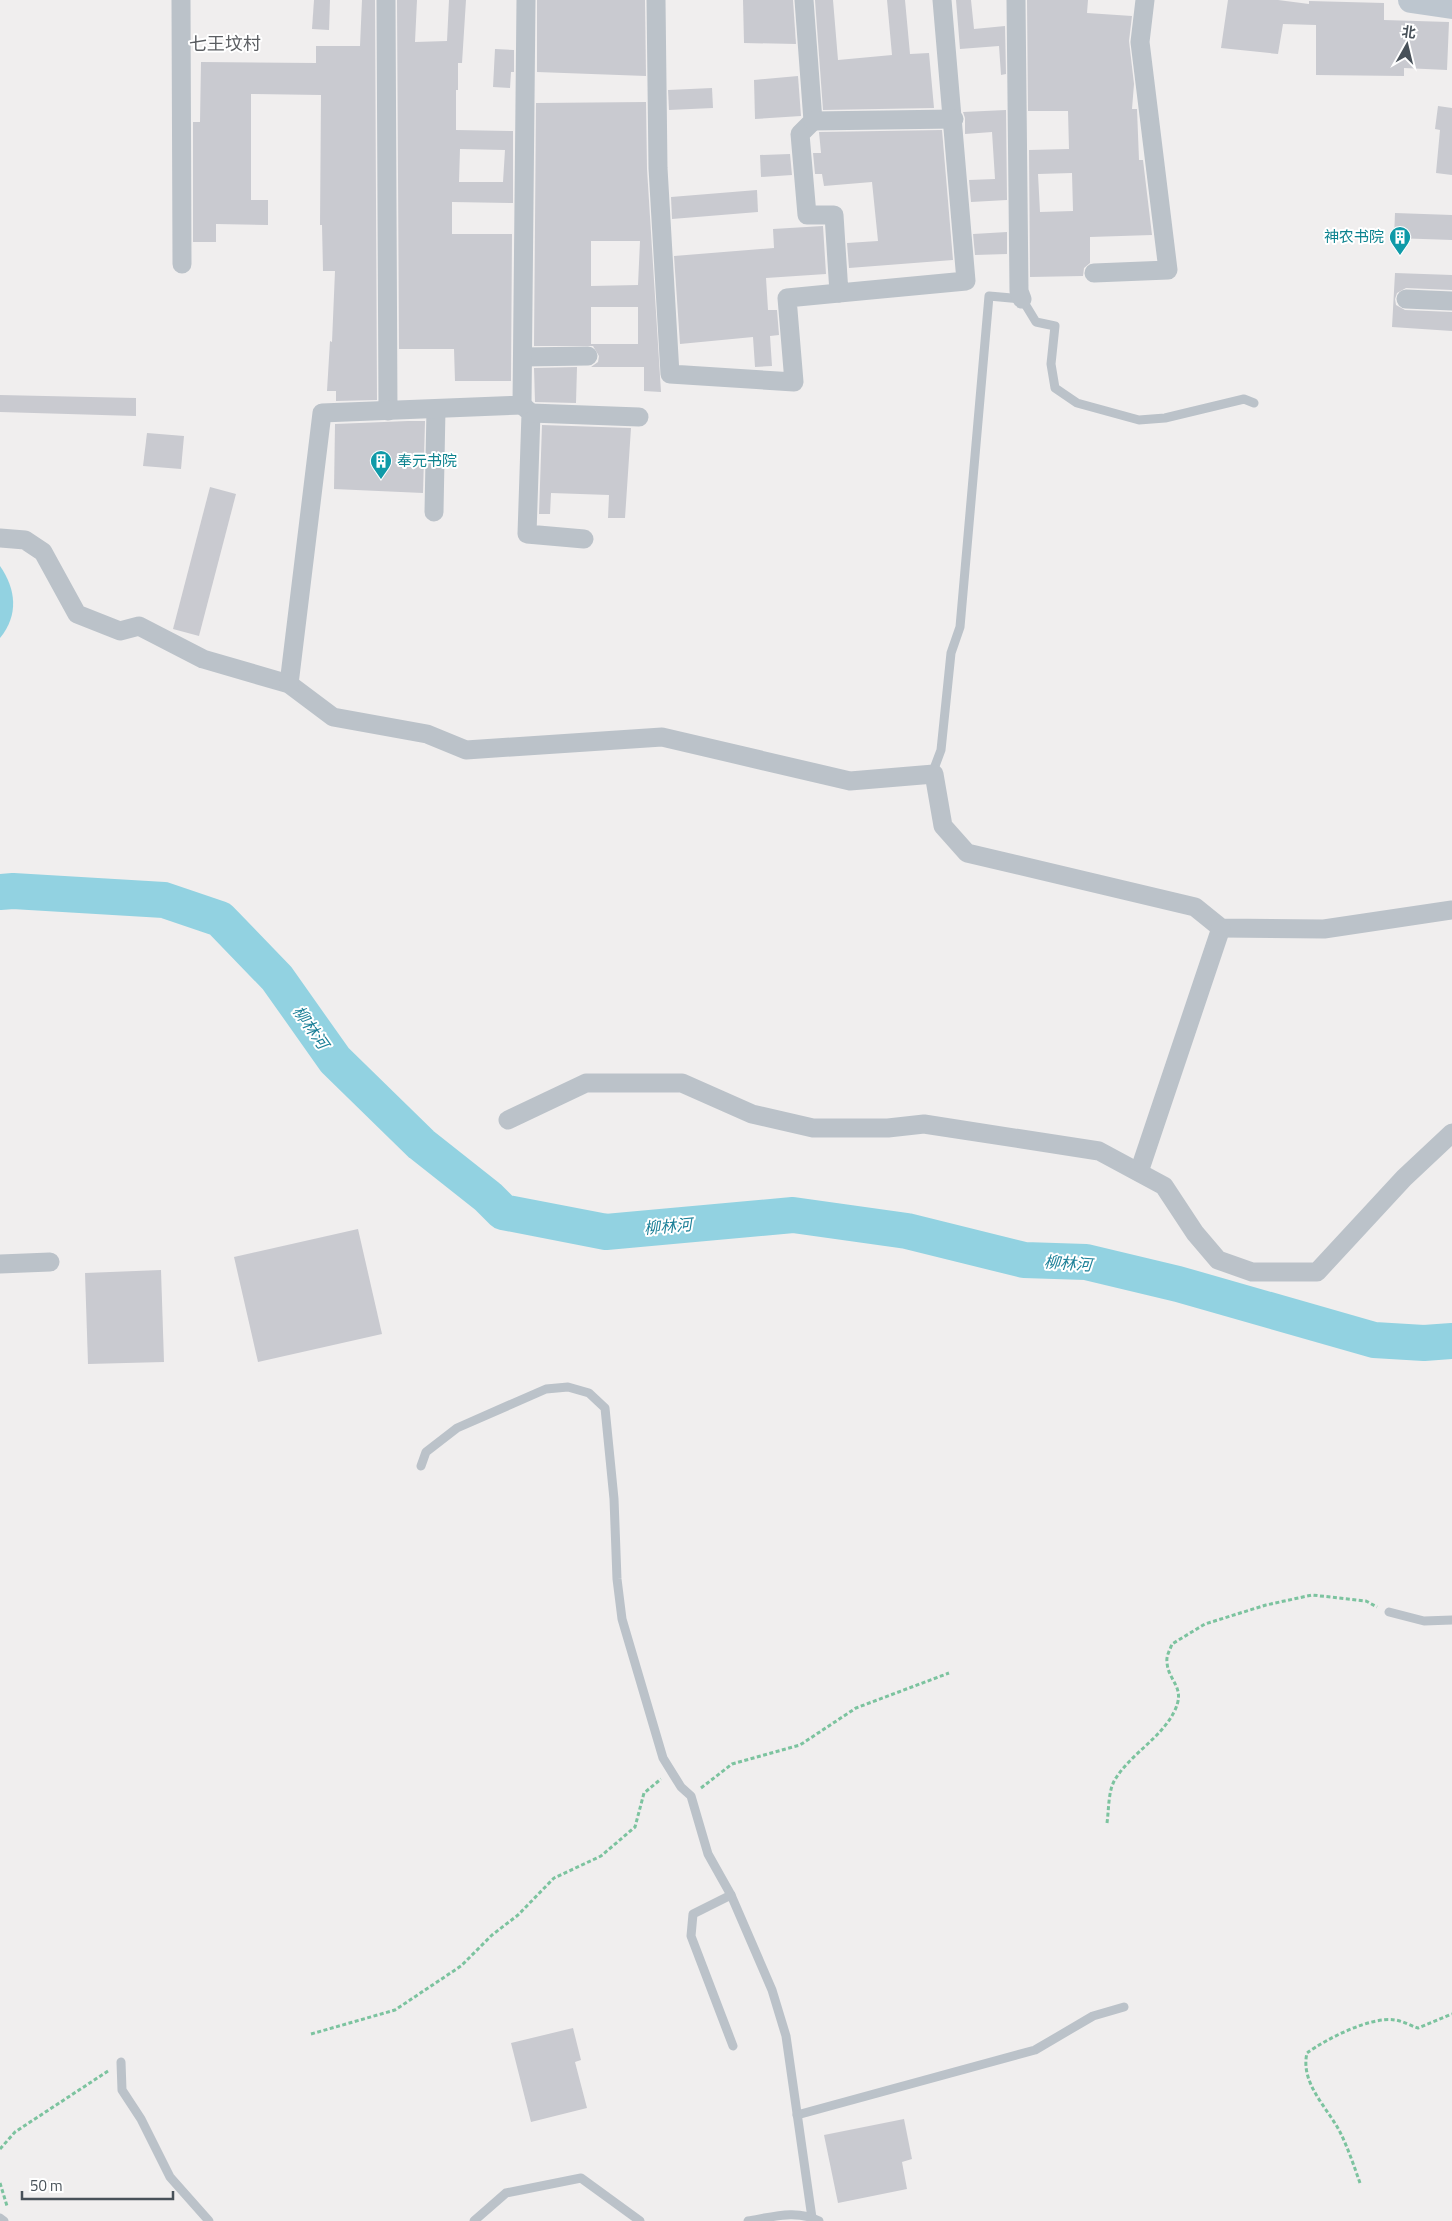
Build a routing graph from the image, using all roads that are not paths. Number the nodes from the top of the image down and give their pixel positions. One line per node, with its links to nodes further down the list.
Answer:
1 (181, 0): 13 (street)
2 (386, 0): 24 (street)
3 (526, 0): 20 (street)
4 (656, 0): 15 (street)
5 (804, 0): 12 (street)
6 (942, 0): 11 (street)
7 (1016, 0): 16 (street)
8 (1145, 0): 14 (street)
9 (1411, 0): 10 (street)
10 (1452, 6)
11 (954, 118): 12 (street); 15 (street)
12 (812, 121): 15 (street)
13 (182, 264)
14 (1094, 273)
15 (839, 294)
16 (1022, 299): 21 (lane); 30 (lane)
17 (1406, 299): 18 (street)
18 (1452, 301)
19 (588, 356): 20 (street)
20 (523, 357): 23 (street)
21 (1254, 403)
22 (436, 409): 23 (street); 24 (street); 26 (street)
23 (527, 409): 25 (street); 28 (street)
24 (388, 411): 29 (street)
25 (639, 417)
26 (434, 512)
27 (0, 538): 29 (street)
28 (584, 539)
29 (289, 684): 30 (street)
30 (932, 774): 32 (street)
31 (1452, 910): 32 (street)
32 (1221, 928): 35 (street)
33 (508, 1120): 35 (street)
34 (1452, 1133): 35 (street)
35 (1138, 1172)
36 (50, 1262): 37 (street)
37 (0, 1264)
38 (421, 1466): 41 (lane)
39 (1389, 1612): 40 (lane)
40 (1452, 1620)
41 (731, 1895): 43 (lane); 45 (lane)
42 (1124, 2008): 45 (lane)
43 (732, 2046)
44 (121, 2062): 49 (lane)
45 (797, 2115): 47 (lane)
46 (0, 2218): 48 (lane)
47 (816, 2219): 52 (lane)
48 (4, 2221)
49 (209, 2221)
50 (474, 2221): 51 (lane)
51 (640, 2221)
52 (748, 2221)

